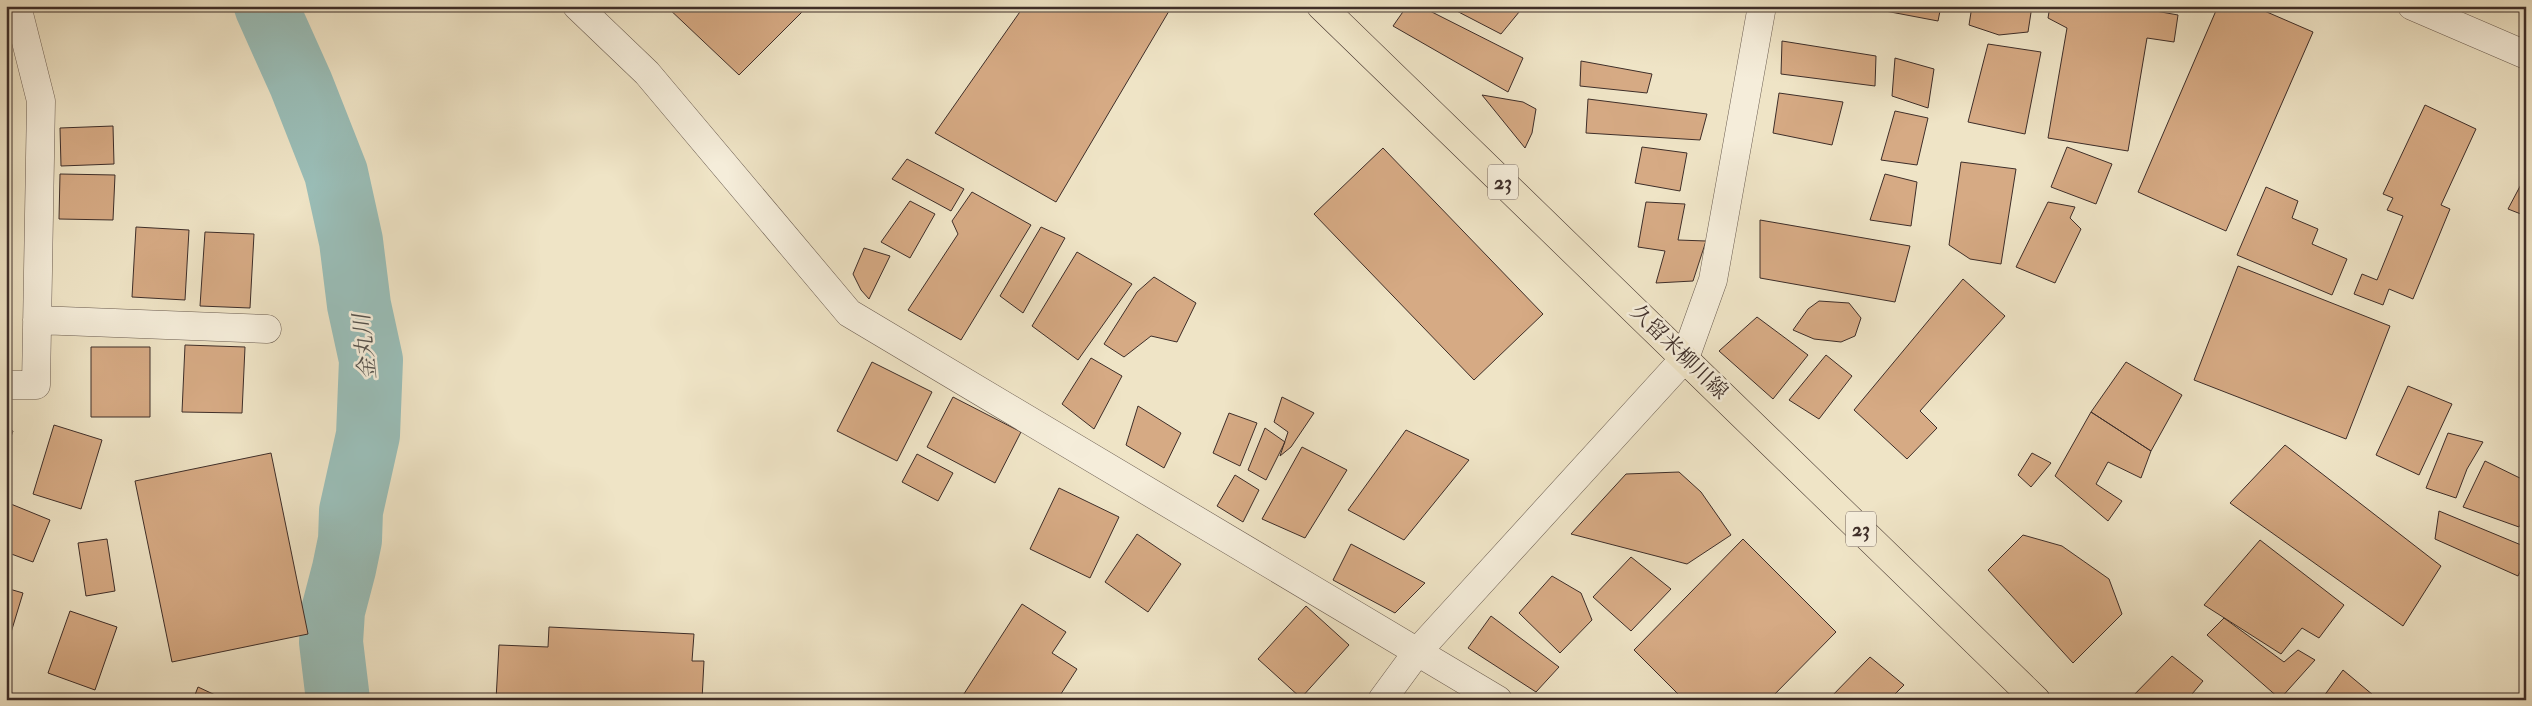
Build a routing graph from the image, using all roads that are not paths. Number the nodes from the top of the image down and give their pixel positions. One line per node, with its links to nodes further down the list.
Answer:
1 (17, 6): 7 (street)
2 (577, 6): 11 (street)
3 (1321, 6): 9 (main road, 久留米柳川線 / 23)
4 (1762, 6): 9 (street)
5 (2412, 6): 6 (street)
6 (2526, 55)
7 (37, 320): 8 (street); 10 (street)
8 (267, 329)
9 (1685, 358): 11 (street); 14 (main road, 久留米柳川線 / 23)
10 (6, 385)
11 (1418, 651): 12 (street); 13 (street)
12 (1382, 700)
13 (1498, 700)
14 (2036, 700)

